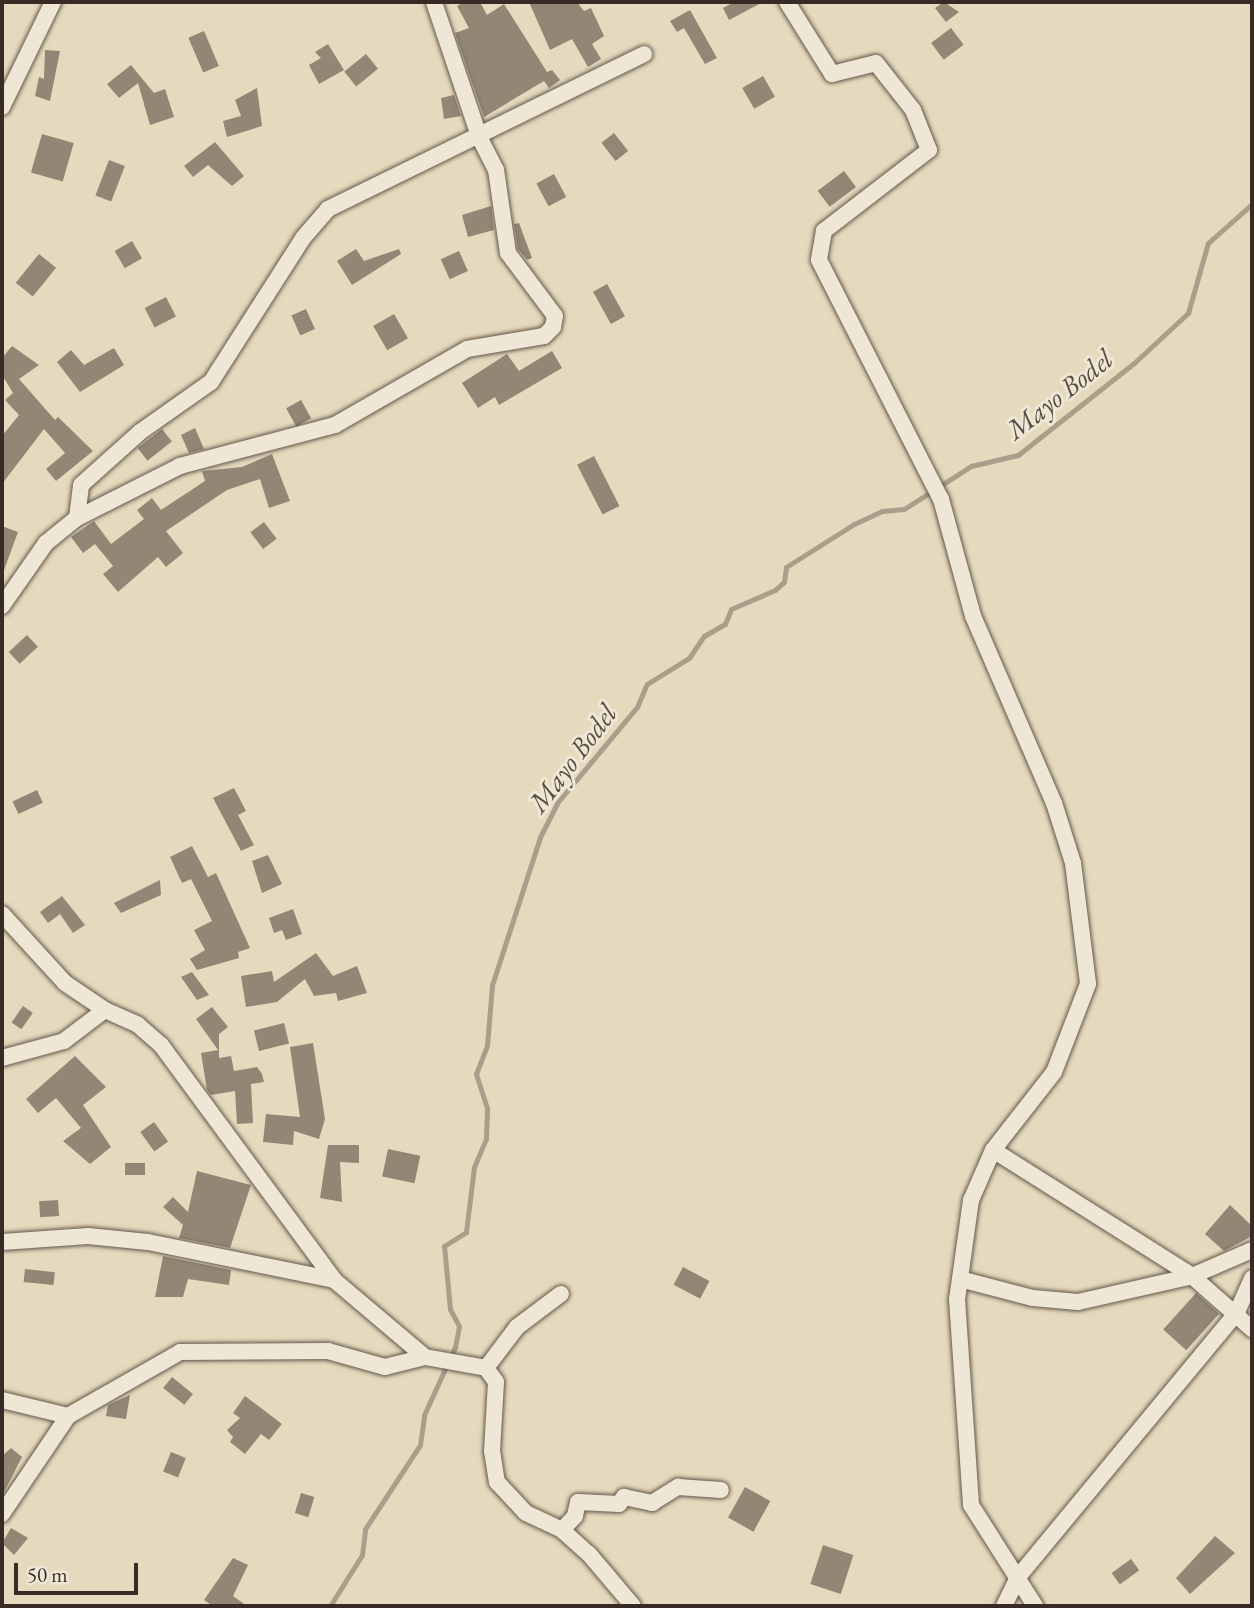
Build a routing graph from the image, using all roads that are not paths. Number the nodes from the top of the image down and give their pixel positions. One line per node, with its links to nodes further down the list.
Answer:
1 (53, 2): 5 (street)
2 (434, 2): 6 (street)
3 (787, 2): 12 (street)
4 (644, 54): 6 (street)
5 (2, 107)
6 (479, 136): 7 (street); 7 (street)
7 (77, 517): 8 (street)
8 (2, 606)
9 (2, 914): 10 (street)
10 (105, 1010): 11 (street); 18 (street)
11 (2, 1058)
12 (993, 1150): 15 (street); 17 (street)
13 (2, 1242): 18 (street)
14 (1252, 1250): 15 (street)
15 (1192, 1276): 17 (street); 20 (street)
16 (1252, 1278): 20 (street)
17 (960, 1279): 29 (street)
18 (334, 1280): 22 (street)
19 (561, 1294): 23 (street)
20 (1237, 1312): 21 (street); 29 (street)
21 (1252, 1329)
22 (425, 1357): 23 (street); 25 (street)
23 (486, 1368): 28 (street)
24 (2, 1400): 25 (street)
25 (68, 1416): 27 (street)
26 (721, 1490): 28 (street)
27 (2, 1514)
28 (562, 1530): 30 (street)
29 (1018, 1577): 31 (street); 32 (street)
30 (633, 1606)
31 (1003, 1606)
32 (1035, 1606)

